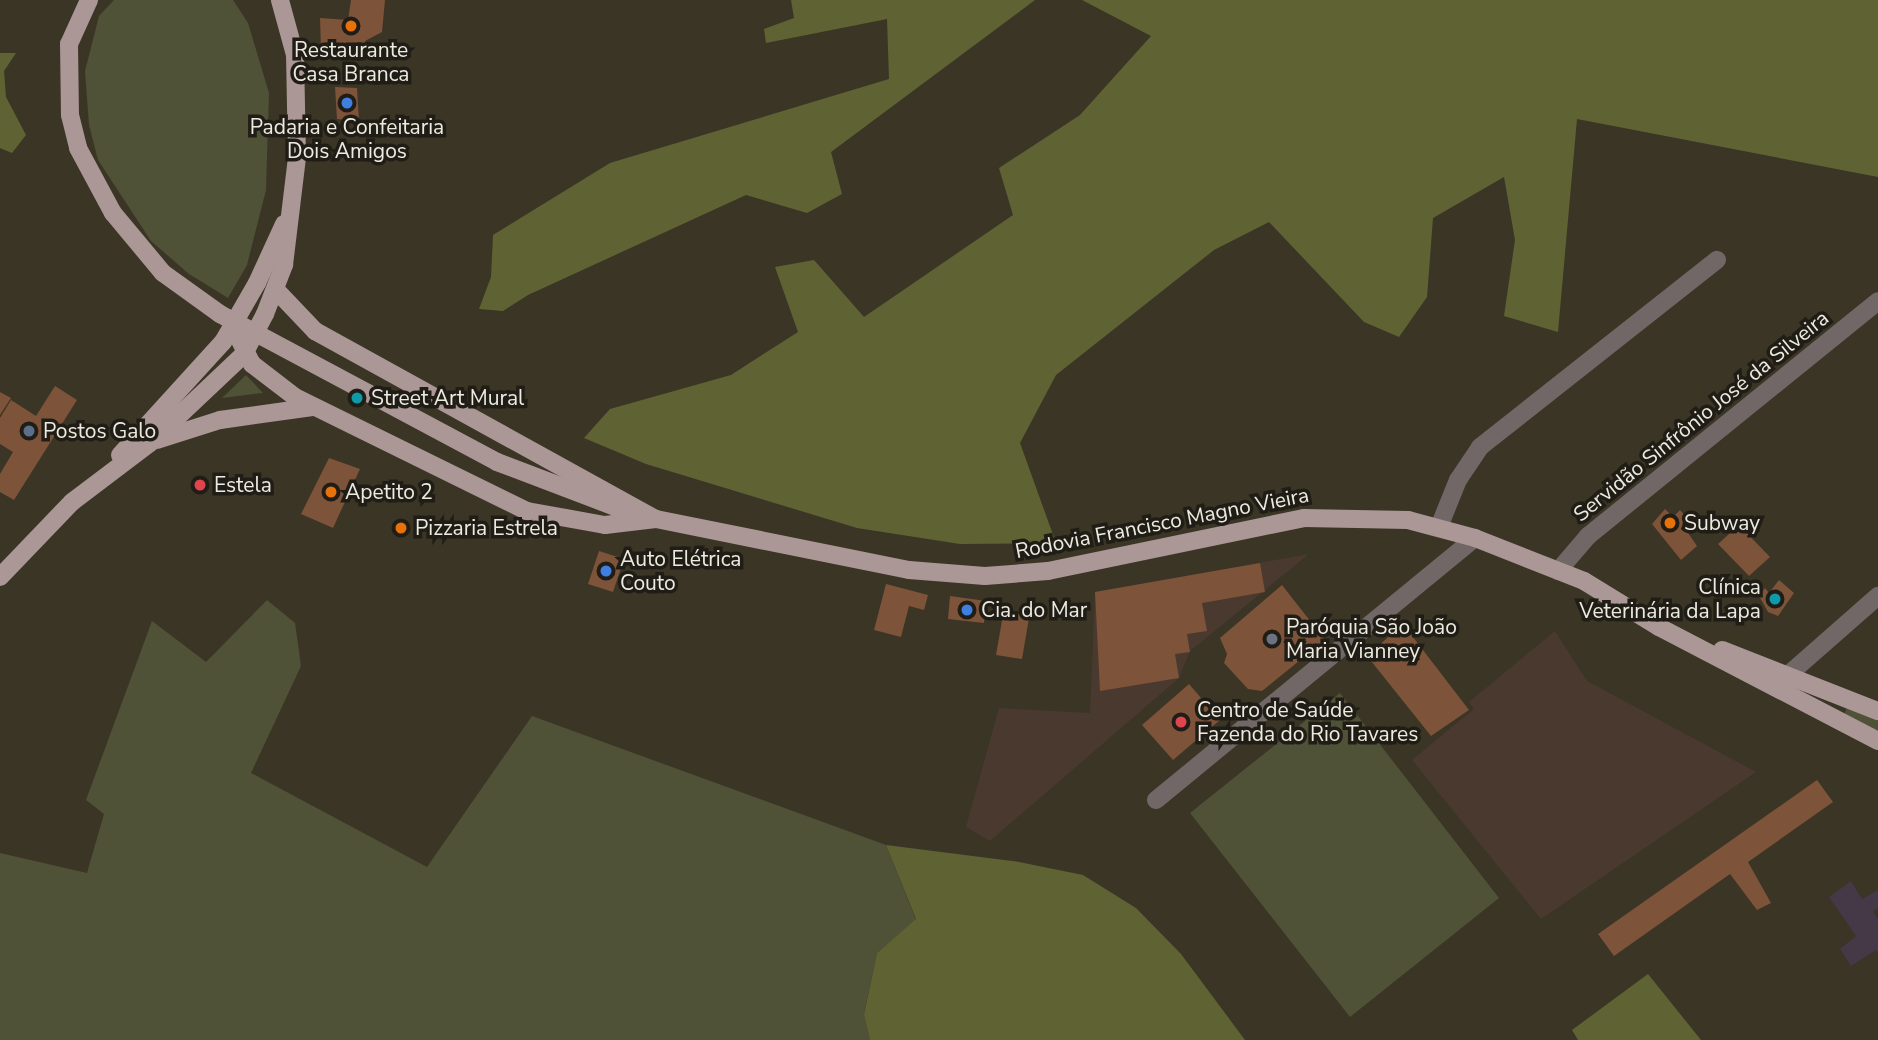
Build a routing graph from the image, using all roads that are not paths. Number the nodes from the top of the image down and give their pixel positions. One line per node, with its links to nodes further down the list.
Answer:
1 (89, 0): 14 (main road, bridge)
2 (269, 0): 4 (main road)
3 (280, 0): 4 (main road)
4 (292, 40): 5 (main road)
5 (292, 206): 7 (main road); 9 (main road)
6 (1717, 260): 15 (street)
7 (276, 290): 10 (main road); 14 (main road, Rodovia Francisco Magno Vieira)
8 (1878, 301): 17 (street, Servidão Sinfrônio José da Silveira)
9 (232, 326): 10 (main road); 13 (main road)
10 (244, 354): 11 (main road, Rodovia Francisco Magno Vieira); 12 (main road)
11 (314, 407): 12 (main road); 14 (main road, Rodovia Francisco Magno Vieira)
12 (150, 443): 13 (main road)
13 (93, 484): 18 (main road)
14 (656, 519): 15 (main road, Rodovia Francisco Magno Vieira)
15 (1439, 527): 16 (main road, Rodovia Francisco Magno Vieira)
16 (1475, 538): 17 (main road, Rodovia Francisco Magno Vieira); 24 (street)
17 (1558, 570): 20 (main road, Rodovia Francisco Magno Vieira)
18 (0, 577)
19 (1878, 596): 21 (street)
20 (1659, 627): 21 (main road, Rodovia Francisco Magno Vieira); 23 (main road, Rodovia Francisco Magno Vieira)
21 (1788, 675): 22 (main road, Rodovia Francisco Magno Vieira)
22 (1878, 711)
23 (1878, 741)
24 (1156, 800)

